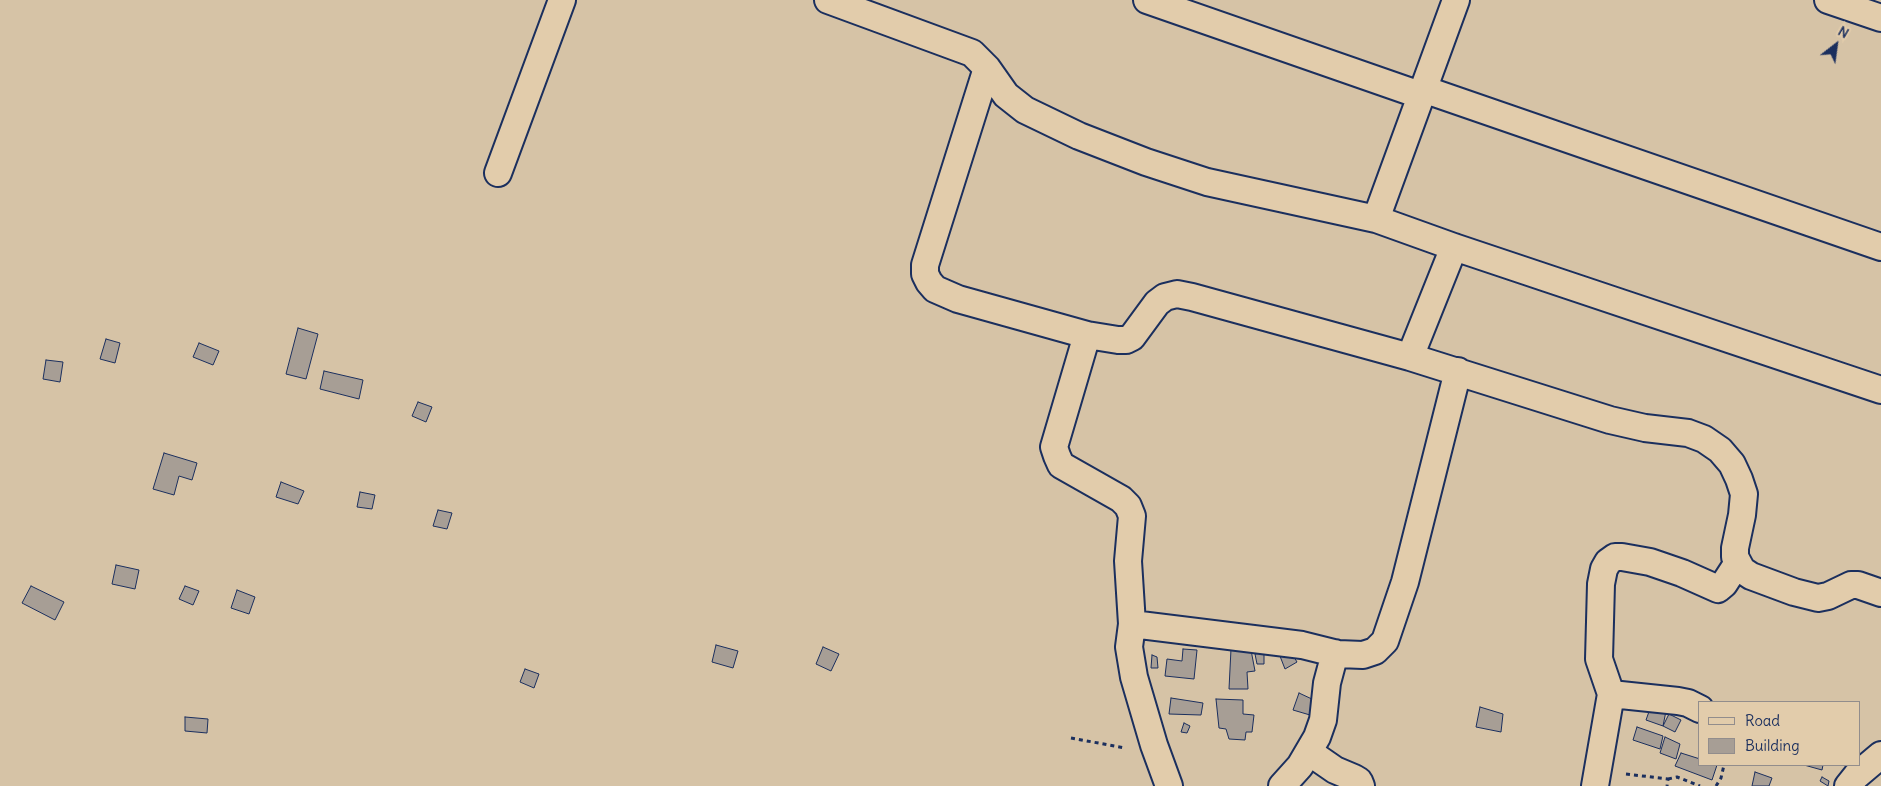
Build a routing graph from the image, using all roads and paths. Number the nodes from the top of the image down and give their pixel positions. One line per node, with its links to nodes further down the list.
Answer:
1 (562, 0): 9 (street)
2 (828, 0): 7 (street)
3 (1147, 0): 8 (street)
4 (1456, 0): 8 (street)
5 (1828, 0): 6 (street)
6 (1881, 18)
7 (987, 68): 10 (street); 13 (street)
8 (1422, 92): 10 (street); 12 (street)
9 (498, 173)
10 (1376, 219): 11 (street)
11 (1454, 247): 14 (street); 16 (street)
12 (1881, 247)
13 (1086, 335): 14 (street); 19 (street)
14 (1410, 357): 15 (street)
15 (1458, 371): 17 (street); 20 (street)
16 (1881, 390)
17 (1737, 564): 18 (street); 21 (street)
18 (1881, 593)
19 (1132, 624): 20 (street); 24 (street)
20 (1335, 653): 25 (street)
21 (1611, 694): 22 (street); 28 (street)
22 (1698, 708)
23 (1071, 738): 24 (path)
24 (1154, 745): 30 (street)
25 (1309, 752): 31 (street); 32 (street)
26 (1872, 757): 36 (street)
27 (1724, 766): 35 (path)
28 (1597, 776): 29 (path)
29 (1668, 779): 33 (path); 34 (path)
30 (1169, 786)
31 (1282, 786)
32 (1361, 786)
33 (1667, 786)
34 (1700, 786)
35 (1716, 786)
36 (1848, 786)

